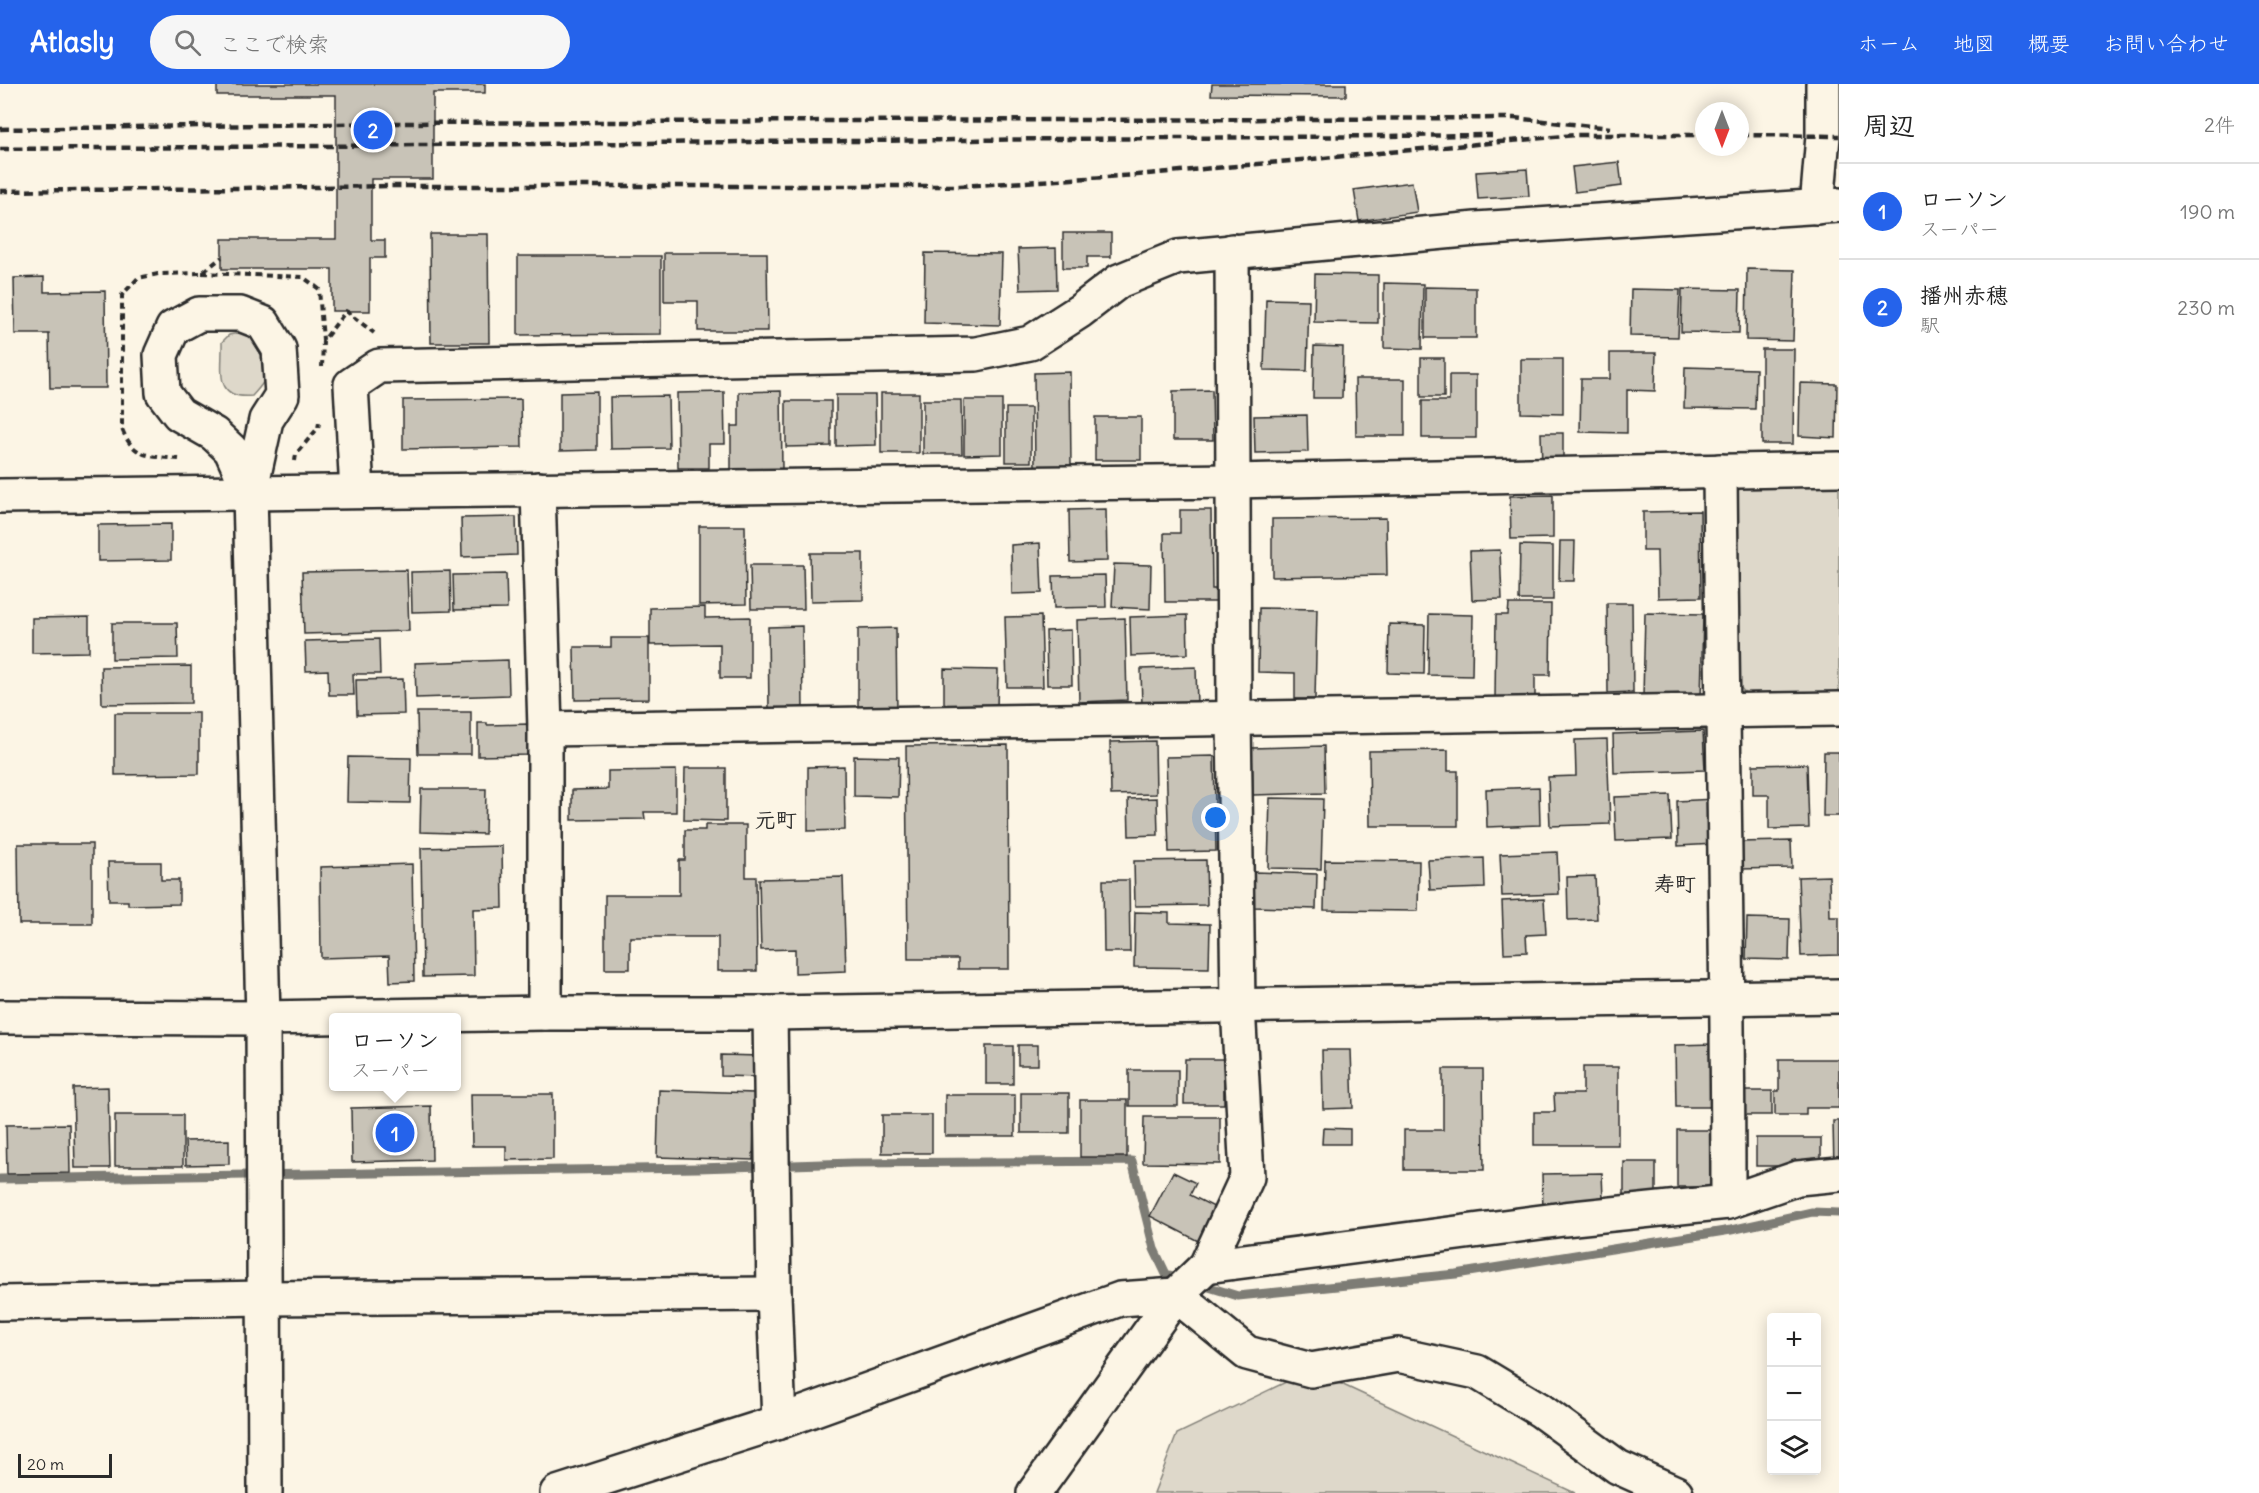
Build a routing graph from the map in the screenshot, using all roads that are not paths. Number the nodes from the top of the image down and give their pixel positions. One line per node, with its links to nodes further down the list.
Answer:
1 (1823, 84): 2 (street)
2 (1828, 206): 3 (street)
3 (1232, 251): 6 (street); 8 (street)
4 (1839, 469): 5 (street)
5 (1720, 471): 6 (street); 12 (street)
6 (1233, 481): 7 (street); 13 (street)
7 (538, 489): 8 (street); 14 (street)
8 (357, 491): 9 (street)
9 (250, 493): 9 (street); 10 (street); 23 (street)
10 (0, 496)
11 (1839, 709): 12 (street)
12 (1722, 710): 13 (street); 16 (street)
13 (1234, 718): 14 (street); 17 (street)
14 (545, 729): 18 (street)
15 (1839, 996): 16 (street)
16 (1728, 998): 17 (street); 25 (street)
17 (1238, 1005): 19 (street); 26 (street)
18 (545, 1013): 19 (street); 20 (street)
19 (770, 1013): 27 (street)
20 (461, 1014)
21 (0, 1017): 23 (street)
22 (329, 1017): 23 (street)
23 (263, 1018): 29 (street)
24 (1839, 1174): 25 (street)
25 (1728, 1202): 26 (street)
26 (1206, 1266): 28 (street)
27 (774, 1294): 29 (street); 31 (street)
28 (1176, 1295): 31 (street); 34 (street); 35 (street)
29 (265, 1298): 30 (street); 32 (street)
30 (0, 1304)
31 (779, 1422): 33 (street)
32 (265, 1493)
33 (557, 1493)
34 (1034, 1493)
35 (1676, 1493)

